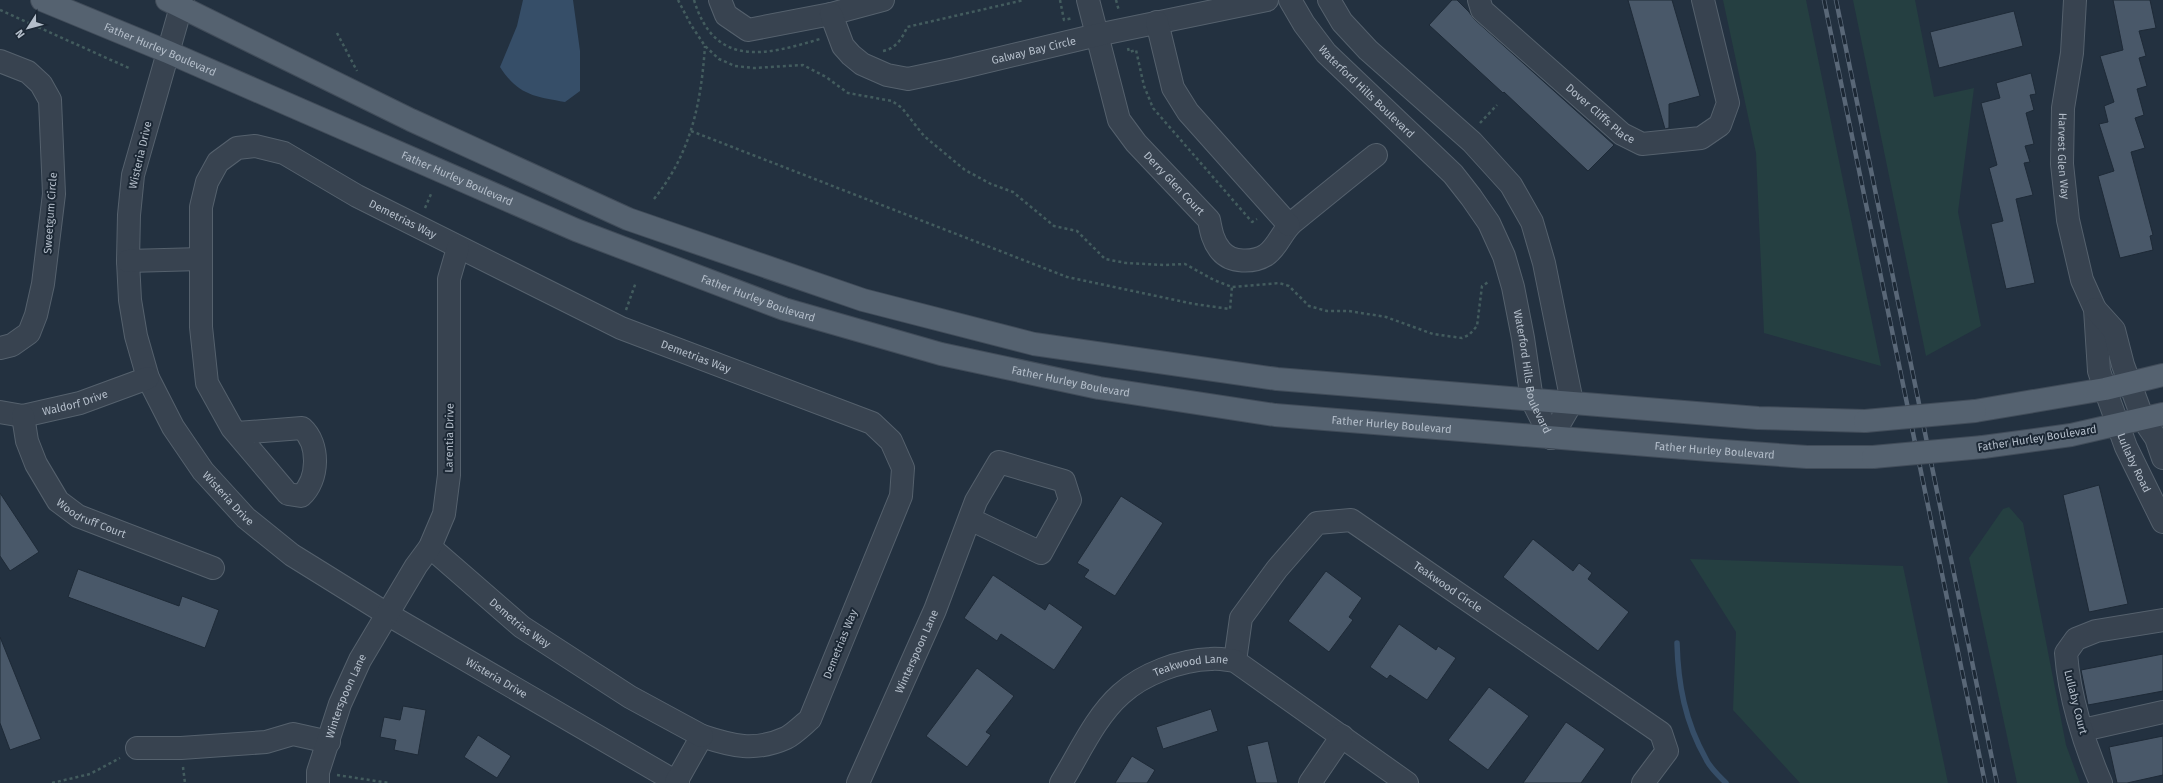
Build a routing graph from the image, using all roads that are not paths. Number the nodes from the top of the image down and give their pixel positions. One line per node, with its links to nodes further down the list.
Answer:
1 (42, 0): 15 (main road, Father Hurley Boulevard)
2 (720, 0): 12 (street)
3 (883, 0): 12 (street)
4 (1267, 0): 13 (street, Galway Bay Circle)
5 (1290, 0): 28 (street, Waterford Hills Boulevard)
6 (1329, 0): 29 (street)
7 (1479, 0): 8 (street, Dover Cliffs Place)
8 (1703, 0)
9 (2075, 0): 22 (street, Harvest Glen Way)
10 (177, 2): 15 (street, Wisteria Drive); 28 (main road)
11 (1084, 8): 14 (street)
12 (831, 14): 14 (street, Galway Bay Circle)
13 (1157, 22): 14 (street, Galway Bay Circle); 18 (street)
14 (1097, 36): 18 (street, Derry Glen Court)
15 (168, 52): 21 (street, Wisteria Drive); 35 (main road, Father Hurley Boulevard)
16 (0, 61): 23 (street, Sweetgum Circle)
17 (1376, 155): 18 (street, Derry Glen Court)
18 (1289, 225)
19 (458, 248): 20 (street, Demetrias Way); 39 (street, Larentia Drive); 46 (street, Demetrias Way)
20 (201, 259): 21 (street); 34 (street, Demetrias Way)
21 (128, 261): 25 (street, Wisteria Drive)
22 (2094, 309): 26 (street, Harvest Glen Way); 27 (street, Harvest Glen Way)
23 (0, 348)
24 (2163, 375): 26 (main road)
25 (148, 378): 31 (street, Waldorf Drive); 41 (street, Wisteria Drive)
26 (2130, 384): 27 (main road); 32 (street, Harvest Glen Way)
27 (2105, 389): 29 (main road, bridge); 33 (street, Harvest Glen Way)
28 (1532, 400): 29 (main road); 35 (street, Waterford Hills Boulevard)
29 (1572, 402): 35 (street, Waterford Hills Boulevard)
30 (0, 412): 31 (street, Waldorf Drive)
31 (23, 416): 40 (street, Woodruff Court)
32 (2153, 416): 33 (main road, Father Hurley Boulevard); 36 (street)
33 (2117, 425): 35 (main road, Father Hurley Boulevard, bridge); 38 (street, Lullaby Road)
34 (237, 433)
35 (1551, 438)
36 (2163, 458)
37 (970, 519): 37 (street, Winterspoon Lane); 52 (street, Winterspoon Lane)
38 (2163, 522)
39 (430, 547): 41 (street, Larentia Drive); 46 (street, Demetrias Way)
40 (213, 568)
41 (387, 614): 48 (street, Winterspoon Lane); 51 (street, Wisteria Drive)
42 (2163, 620): 45 (street, Lullaby Court)
43 (1235, 661): 47 (street, Teakwood Lane); 53 (street, Teakwood Lane); 56 (street, Teakwood Circle)
44 (2163, 712): 45 (street)
45 (2083, 730): 57 (street, Lullaby Court)
46 (702, 736): 51 (street)
47 (1342, 736): 54 (street); 55 (street, Teakwood Lane)
48 (329, 742): 49 (street); 50 (street, Winterspoon Lane)
49 (138, 748)
50 (318, 778)
51 (677, 782)
52 (858, 783)
53 (1061, 783)
54 (1310, 783)
55 (1407, 783)
56 (1643, 783)
57 (2101, 783)

